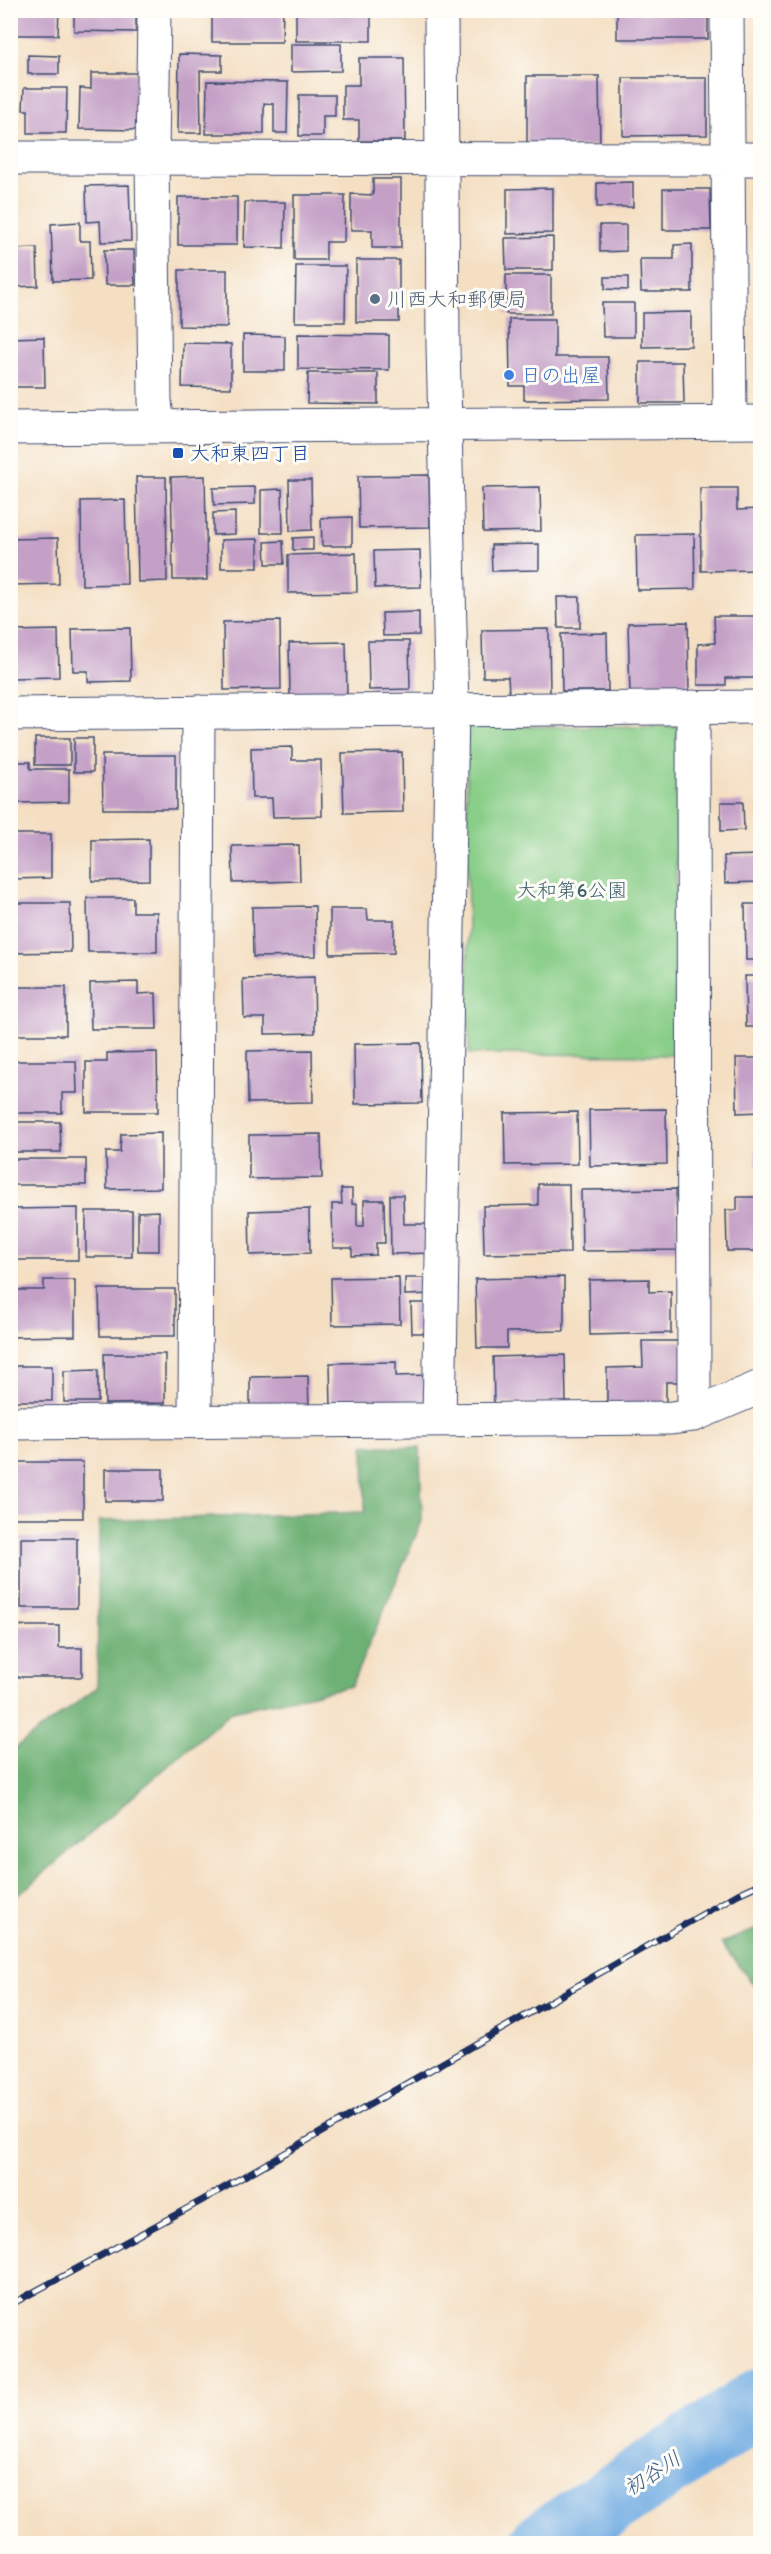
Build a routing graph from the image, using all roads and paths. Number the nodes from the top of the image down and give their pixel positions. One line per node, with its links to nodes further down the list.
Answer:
1 (154, 10): 5 (street)
2 (441, 10): 6 (street)
3 (727, 10): 8 (street)
4 (10, 158): 5 (street)
5 (152, 158): 6 (street); 11 (street)
6 (441, 159): 8 (street); 10 (street)
7 (760, 159): 8 (street)
8 (728, 160): 9 (street)
9 (745, 422): 10 (street)
10 (446, 424): 11 (street); 15 (street)
11 (158, 427): 12 (street)
12 (10, 428)
13 (693, 707): 14 (street); 15 (street); 19 (street)
14 (760, 707)
15 (452, 710): 16 (street); 20 (street)
16 (198, 712): 17 (street); 21 (street)
17 (10, 714)
18 (760, 1387): 19 (street)
19 (694, 1415): 20 (street)
20 (439, 1420): 21 (street)
21 (195, 1422): 22 (street)
22 (10, 1423)

